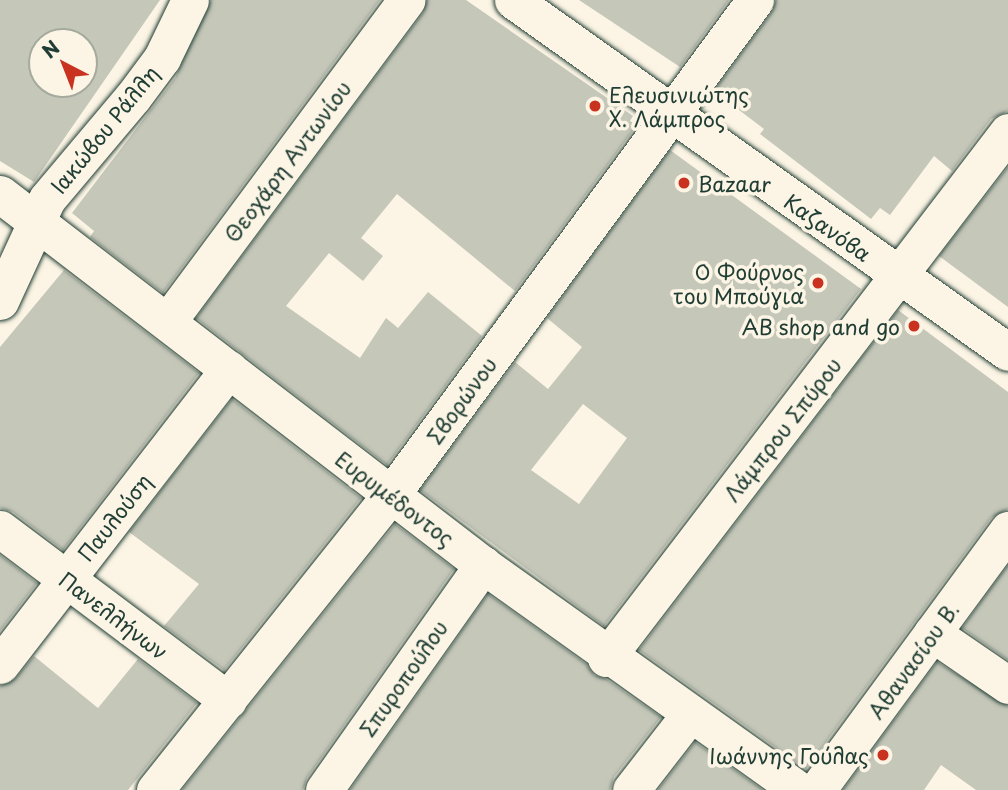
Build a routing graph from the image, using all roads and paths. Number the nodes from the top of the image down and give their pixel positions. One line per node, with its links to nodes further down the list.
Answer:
1 (190, 0): 8 (street, Ιακώβου Ράλλη)
2 (407, 0): 12 (street, Θεοχάρη Αντωνίου)
3 (513, 0): 5 (street, Καζανόβα)
4 (755, 0): 5 (street, Σβορώνου)
5 (671, 115): 10 (street, Καζανόβα); 15 (street, Σβορώνου)
6 (1008, 132): 10 (street, Λάμπρου Σπύρου)
7 (0, 194): 8 (street, Ευρυμέδοντος)
8 (35, 220): 9 (street, Ιακώβου Ράλλη); 12 (street, Ευρυμέδοντος)
9 (11, 269): 11 (street, Ιακώβου Ράλλη)
10 (898, 277): 13 (street, Καζανόβα); 21 (street, Λάμπρου Σπύρου)
11 (0, 301)
12 (167, 321): 14 (street, Ευρυμέδοντος)
13 (1008, 352)
14 (229, 369): 15 (street, Ευρυμέδοντος); 19 (street, Παυλούση)
15 (390, 496): 18 (street, Ευρυμέδοντος); 24 (street, Σβορώνου)
16 (0, 529): 19 (street, Πανελλήνων)
17 (1008, 530): 20 (street, Αθανασίου Β.)
18 (483, 565): 21 (street, Ευρυμέδοντος); 27 (street, Σπυροπούλου)
19 (66, 580): 22 (street, Παυλούση); 24 (street, Πανελλήνων)
20 (932, 633): 23 (street); 30 (street, Αθανασίου Β.)
21 (606, 658): 25 (street, Ευρυμέδοντος)
22 (0, 666)
23 (1008, 685)
24 (228, 700): 26 (street, Σβορώνου)
25 (690, 715): 28 (street); 29 (street, Ευρυμέδοντος)
26 (155, 790)
27 (324, 790)
28 (631, 790)
29 (799, 790)
30 (817, 790)

